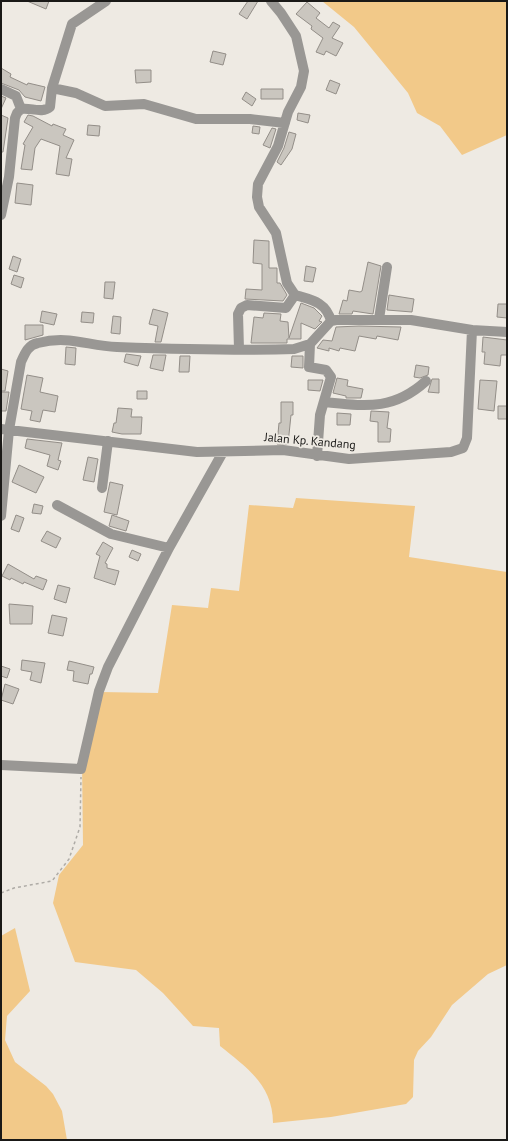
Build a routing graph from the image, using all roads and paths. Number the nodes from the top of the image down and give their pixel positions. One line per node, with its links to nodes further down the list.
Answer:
1 (106, 1): 3 (street)
2 (270, 1): 6 (street)
3 (52, 88): 5 (street); 6 (street)
4 (1, 89): 5 (street)
5 (21, 109): 7 (street)
6 (285, 123): 9 (street)
7 (1, 215)
8 (387, 267): 10 (street)
9 (295, 295): 11 (street); 15 (street)
10 (379, 319): 11 (street); 12 (street)
11 (331, 321): 14 (street)
12 (472, 330): 13 (street); 21 (street, Jalan Kp. Kandang)
13 (507, 332)
14 (310, 344): 15 (street); 17 (street)
15 (239, 349): 18 (street)
16 (426, 381): 17 (street)
17 (324, 402): 21 (street)
18 (5, 429): 19 (street, Jalan Kp. Kandang); 24 (street)
19 (108, 441): 20 (street, Jalan Kp. Kandang); 22 (street)
20 (223, 452): 21 (street, Jalan Kp. Kandang); 25 (street)
21 (317, 456)
22 (102, 488)
23 (56, 505): 25 (street)
24 (1, 516)
25 (169, 548): 27 (street)
26 (1, 765): 27 (street)
27 (81, 769): 28 (path)
28 (1, 893)

